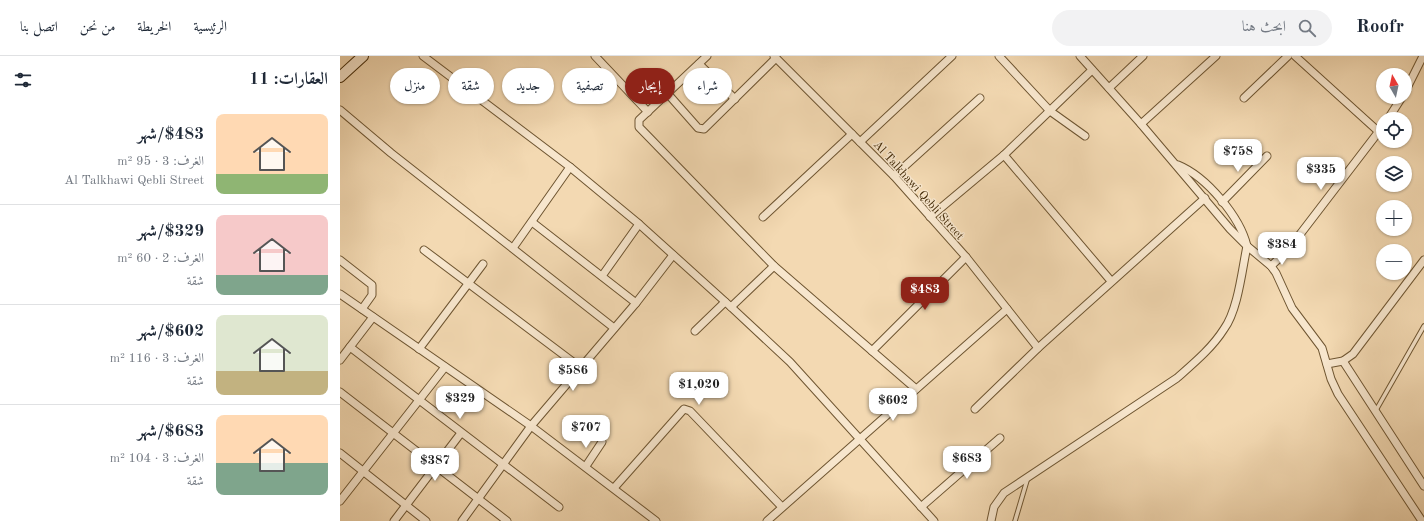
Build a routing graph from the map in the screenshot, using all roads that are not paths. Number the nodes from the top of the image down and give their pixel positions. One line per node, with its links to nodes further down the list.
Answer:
1 (363, 56): 16 (street)
2 (423, 56): 37 (street)
3 (595, 56): 27 (street)
4 (707, 56): 14 (street)
5 (952, 56): 33 (street)
6 (999, 56): 26 (street)
7 (1080, 56): 15 (street)
8 (1143, 56): 19 (street)
9 (1216, 56): 28 (street)
10 (1288, 56): 21 (street)
11 (1296, 56): 29 (street)
12 (1423, 56): 17 (street)
13 (775, 57): 22 (street); 30 (street, Al Talkhawi Qebli Street)
14 (699, 64): 18 (street); 22 (street)
15 (1092, 70): 19 (street); 26 (street)
16 (340, 77)
17 (1412, 78)
18 (675, 87)
19 (1109, 88): 28 (street)
20 (980, 98): 38 (street)
21 (1244, 98)
22 (735, 99): 23 (street)
23 (675, 101)
24 (657, 104): 27 (street)
25 (340, 110): 46 (street)
26 (1050, 111): 31 (street); 34 (street)
27 (648, 112): 53 (street)
28 (1141, 124): 36 (street)
29 (1376, 125)
30 (852, 134): 33 (street, Al Talkhawi Qebli Street); 41 (street)
31 (1085, 136)
32 (1376, 136): 54 (street)
33 (860, 142): 38 (street, Al Talkhawi Qebli Street)
34 (1004, 155): 42 (street); 56 (street)
35 (1267, 156): 40 (street)
36 (1176, 164): 39 (street); 40 (street)
37 (570, 167): 43 (street); 44 (street)
38 (894, 176): 42 (street, Al Talkhawi Qebli Street)
39 (1205, 198): 45 (street); 56 (street)
40 (1222, 202): 45 (street)
41 (763, 217)
42 (930, 218): 49 (street, Al Talkhawi Qebli Street)
43 (532, 222): 46 (street); 55 (street)
44 (639, 224): 48 (street); 55 (street)
45 (1247, 246): 54 (street); 92 (street)
46 (513, 248): 65 (street)
47 (424, 250): 57 (street)
48 (673, 255): 59 (street); 60 (street)
49 (966, 258): 61 (street, Al Talkhawi Qebli Street); 70 (street)
50 (340, 260): 62 (street)
51 (1424, 260): 72 (street)
52 (483, 264): 57 (street)
53 (774, 266): 60 (street); 70 (street)
54 (1271, 266): 73 (street)
55 (602, 276): 59 (street)
56 (1111, 282): 68 (street)
57 (469, 283): 69 (street); 75 (street)
58 (340, 294): 62 (street)
59 (636, 303): 65 (street)
60 (728, 305): 66 (street); 85 (street)
61 (1007, 309): 68 (street, Al Talkhawi Qebli Street); 76 (street)
62 (362, 310): 63 (street)
63 (374, 317): 67 (street); 69 (street)
64 (1424, 326): 80 (lane)
65 (614, 328): 75 (street)
66 (695, 331)
67 (350, 347): 71 (street); 78 (street)
68 (1038, 348): 79 (street)
69 (419, 349): 74 (street)
70 (872, 352): 76 (street)
71 (340, 360)
72 (1344, 361): 73 (street); 80 (street)
73 (1327, 364): 110 (street)
74 (445, 367): 78 (street); 81 (street)
75 (581, 368): 81 (street)
76 (916, 389): 85 (street)
77 (340, 392): 82 (street)
78 (419, 400): 82 (street); 83 (street)
79 (975, 409)
80 (1375, 412): 93 (street)
81 (531, 426): 88 (street); 90 (street)
82 (393, 432): 89 (street); 91 (street)
83 (461, 432): 88 (street); 89 (street)
84 (1000, 438): 100 (street)
85 (860, 439): 99 (street); 100 (street)
86 (602, 442): 90 (street)
87 (340, 453): 91 (street)
88 (504, 465): 95 (street); 98 (street)
89 (436, 466): 95 (street); 97 (street)
90 (586, 466): 94 (street)
91 (363, 471): 96 (street); 97 (street)
92 (1029, 476): 108 (street); 109 (lane)
93 (1424, 486)
94 (614, 488): 99 (street); 105 (street)
95 (478, 499): 103 (street); 104 (street)
96 (340, 501)
97 (406, 505): 101 (street); 102 (street)
98 (559, 507)
99 (782, 507): 106 (street)
100 (921, 507): 107 (street)
101 (394, 521)
102 (426, 521)
103 (462, 521)
104 (507, 521)
105 (656, 521)
106 (766, 521)
107 (934, 521)
108 (991, 521)
109 (1014, 521)
110 (1422, 521)

